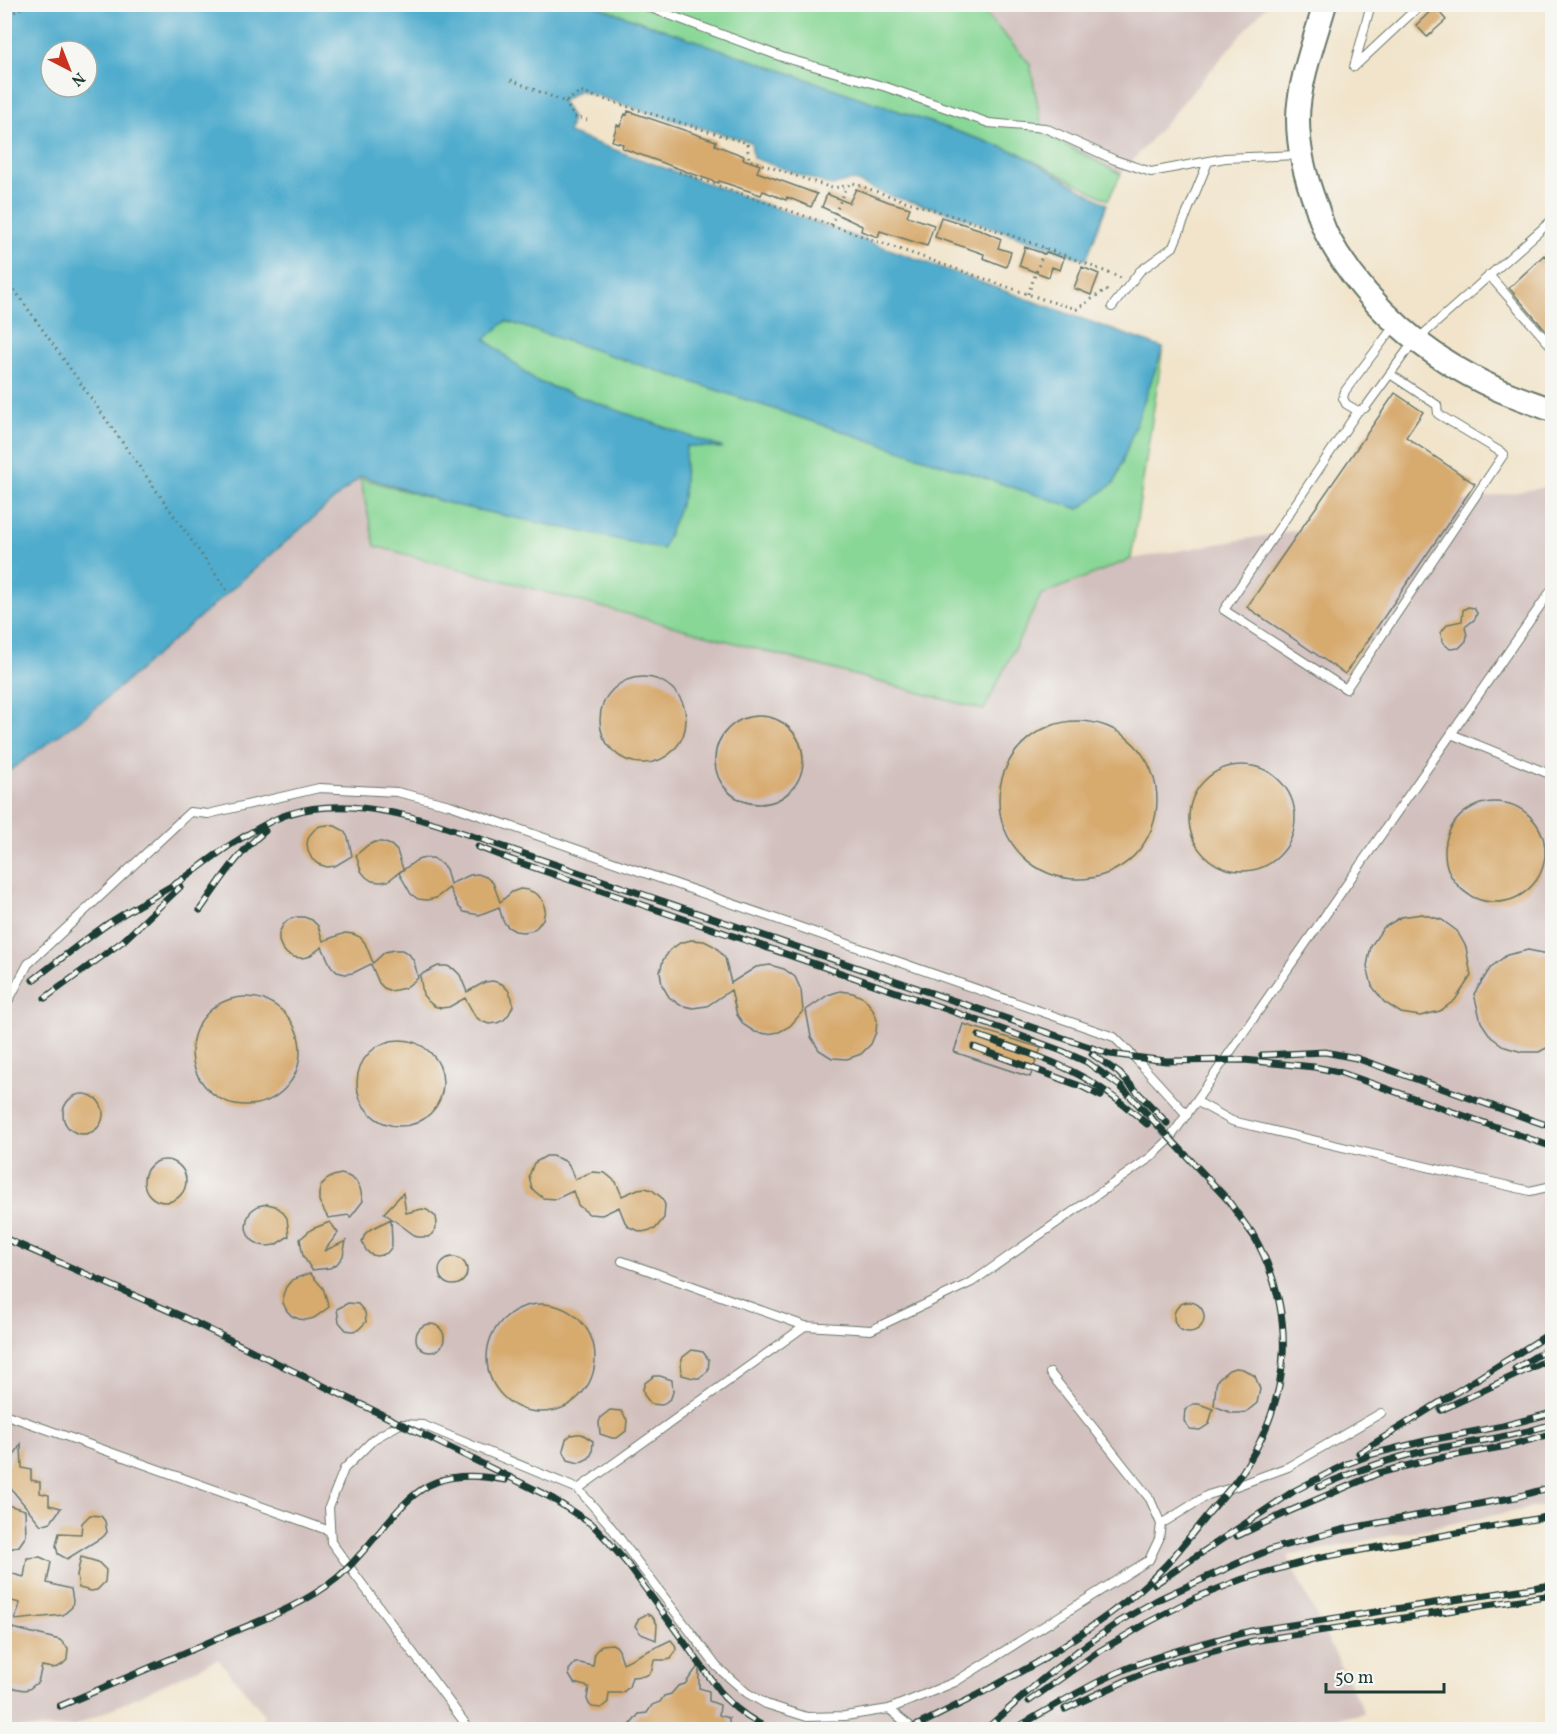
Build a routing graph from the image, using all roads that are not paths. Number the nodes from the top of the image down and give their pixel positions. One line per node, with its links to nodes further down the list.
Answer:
1 (640, 4): 6 (lane)
2 (1325, 4): 5 (street)
3 (1371, 4): 4 (lane)
4 (1414, 4)
5 (1301, 155): 6 (lane); 10 (street)
6 (1208, 162): 9 (lane)
7 (1552, 220): 8 (lane)
8 (1489, 275): 11 (lane); 12 (lane)
9 (1112, 307)
10 (1396, 324): 11 (street); 15 (lane)
11 (1415, 341): 13 (lane); 14 (street)
12 (1552, 347)
13 (1390, 374): 15 (lane); 15 (lane)
14 (1552, 410)
15 (1358, 411)
16 (1552, 589): 17 (lane)
17 (1451, 734): 18 (lane); 20 (lane)
18 (1552, 775)
19 (4, 1009): 21 (lane)
20 (1196, 1101): 21 (lane); 22 (lane)
21 (1187, 1115): 24 (lane)
22 (1552, 1186)
23 (622, 1261): 24 (lane)
24 (805, 1326): 28 (lane)
25 (1050, 1373): 29 (lane)
26 (1381, 1413): 29 (lane)
27 (4, 1414): 30 (lane)
28 (578, 1489): 30 (lane); 31 (lane)
29 (1161, 1524): 31 (lane)
30 (330, 1531): 32 (lane)
31 (890, 1709): 33 (lane)
32 (470, 1730)
33 (915, 1730)

